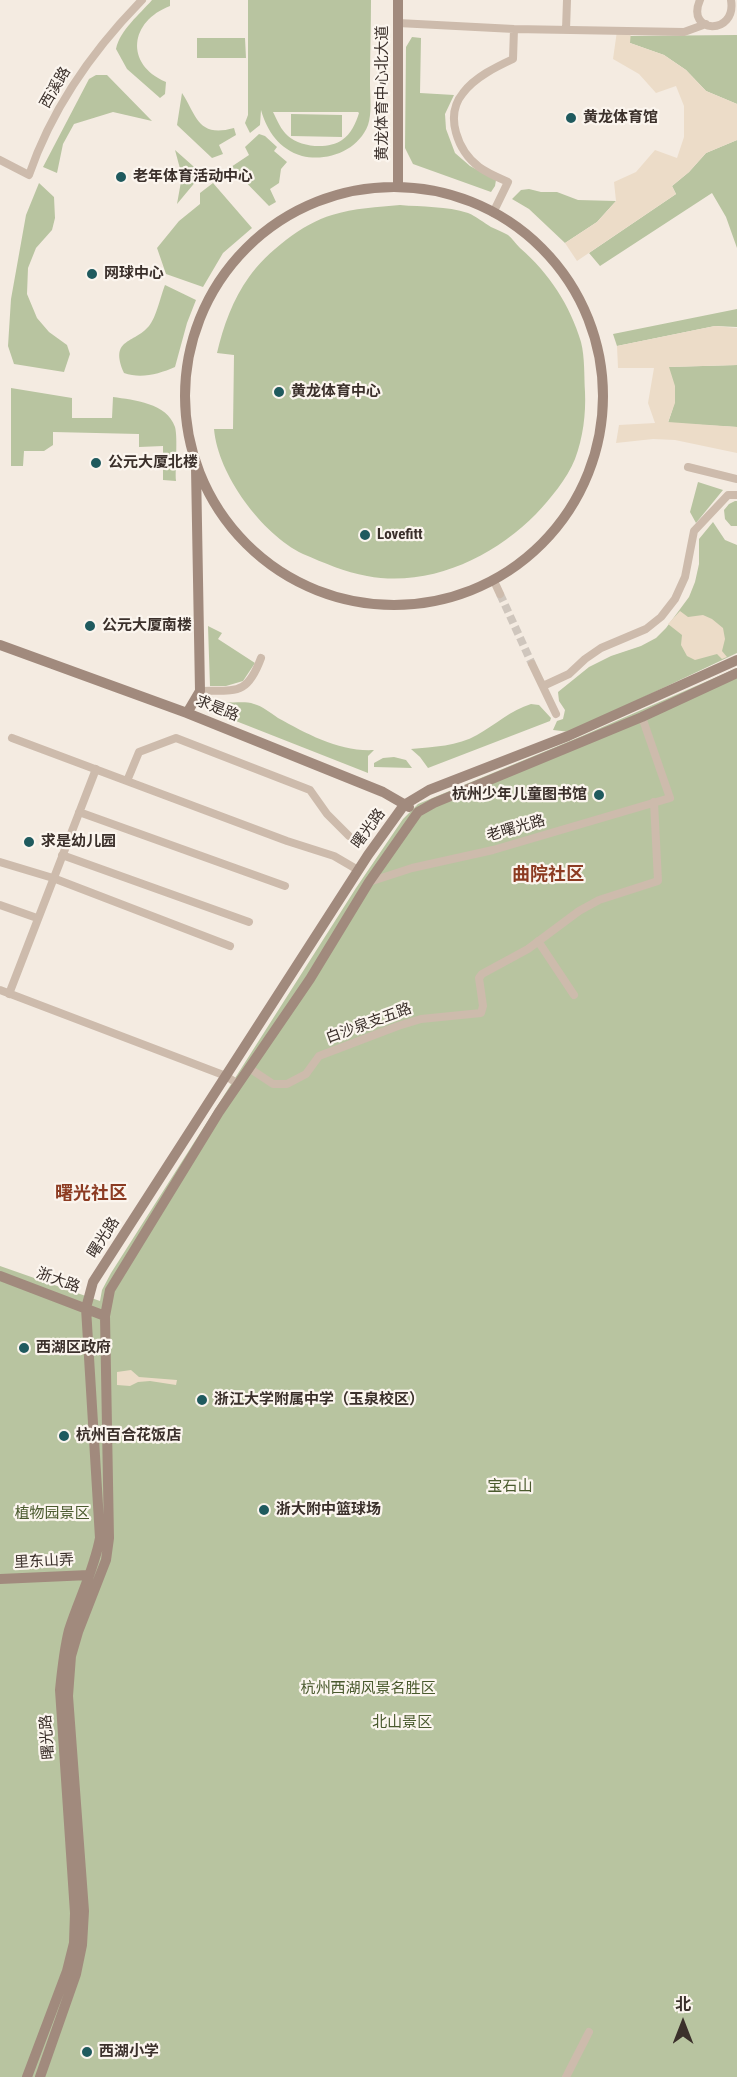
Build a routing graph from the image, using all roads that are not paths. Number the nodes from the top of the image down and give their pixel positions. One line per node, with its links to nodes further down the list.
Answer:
1 (142, 0): 11 (street, 西溪路)
2 (398, 0): 7 (main road, 黄龙体育中心北大道)
3 (567, 0): 10 (street)
4 (700, 0): 8 (street)
5 (731, 0): 6 (street)
6 (735, 12): 8 (street)
7 (398, 23): 9 (street); 12 (main road, 黄龙体育中心北大道)
8 (706, 24): 10 (street)
9 (514, 29): 10 (street); 13 (street)
10 (566, 30)
11 (0, 160)
12 (398, 186): 13 (main road); 14 (main road)
13 (493, 213): 18 (main road)
14 (196, 462): 18 (main road); 26 (main road)
15 (687, 467): 16 (street)
16 (737, 479)
17 (737, 495): 25 (street)
18 (494, 581): 19 (street)
19 (500, 594)
20 (0, 645): 27 (main road, 求是路)
21 (261, 658): 26 (street)
22 (737, 660): 34 (main road, 曙光路)
23 (532, 664): 25 (street)
24 (737, 673): 29 (main road, 曙光路)
25 (543, 686): 28 (street)
26 (200, 690): 27 (main road)
27 (187, 713): 34 (main road, 求是路)
28 (556, 714)
29 (642, 717): 33 (street, 老曙光路); 36 (main road, 曙光路)
30 (12, 738): 31 (street)
31 (96, 769): 32 (street); 35 (street)
32 (127, 781): 37 (street); 40 (street)
33 (654, 802): 42 (street, 老曙光路); 47 (street)
34 (405, 805): 36 (main road, 求是路); 40 (main road, 曙光路)
35 (79, 812): 38 (street); 43 (street)
36 (418, 812): 42 (main road, 曙光路)
37 (349, 836)
38 (62, 855): 41 (street); 46 (street)
39 (0, 862): 41 (street)
40 (358, 870): 53 (main road, 曙光路)
41 (53, 878): 45 (street); 48 (street)
42 (369, 882): 52 (main road, 曙光路)
43 (285, 886)
44 (0, 905): 45 (street)
45 (37, 918): 50 (street)
46 (249, 922)
47 (538, 941): 51 (street); 52 (street, 白沙泉支五路)
48 (230, 946)
49 (0, 990): 50 (street)
50 (9, 994): 53 (street)
51 (574, 995)
52 (249, 1068): 54 (main road, 曙光路)
53 (226, 1076): 54 (street); 56 (main road, 曙光路)
54 (238, 1084): 57 (main road, 曙光路)
55 (0, 1276): 56 (main road, 浙大路)
56 (86, 1308): 57 (main road, 浙大路); 58 (main road, 曙光路)
57 (105, 1316): 62 (main road, 曙光路)
58 (89, 1575): 59 (main road, 里东山弄); 61 (main road, 曙光路)
59 (0, 1579)
60 (589, 2032): 63 (street)
61 (27, 2077)
62 (40, 2077)
63 (566, 2077)

